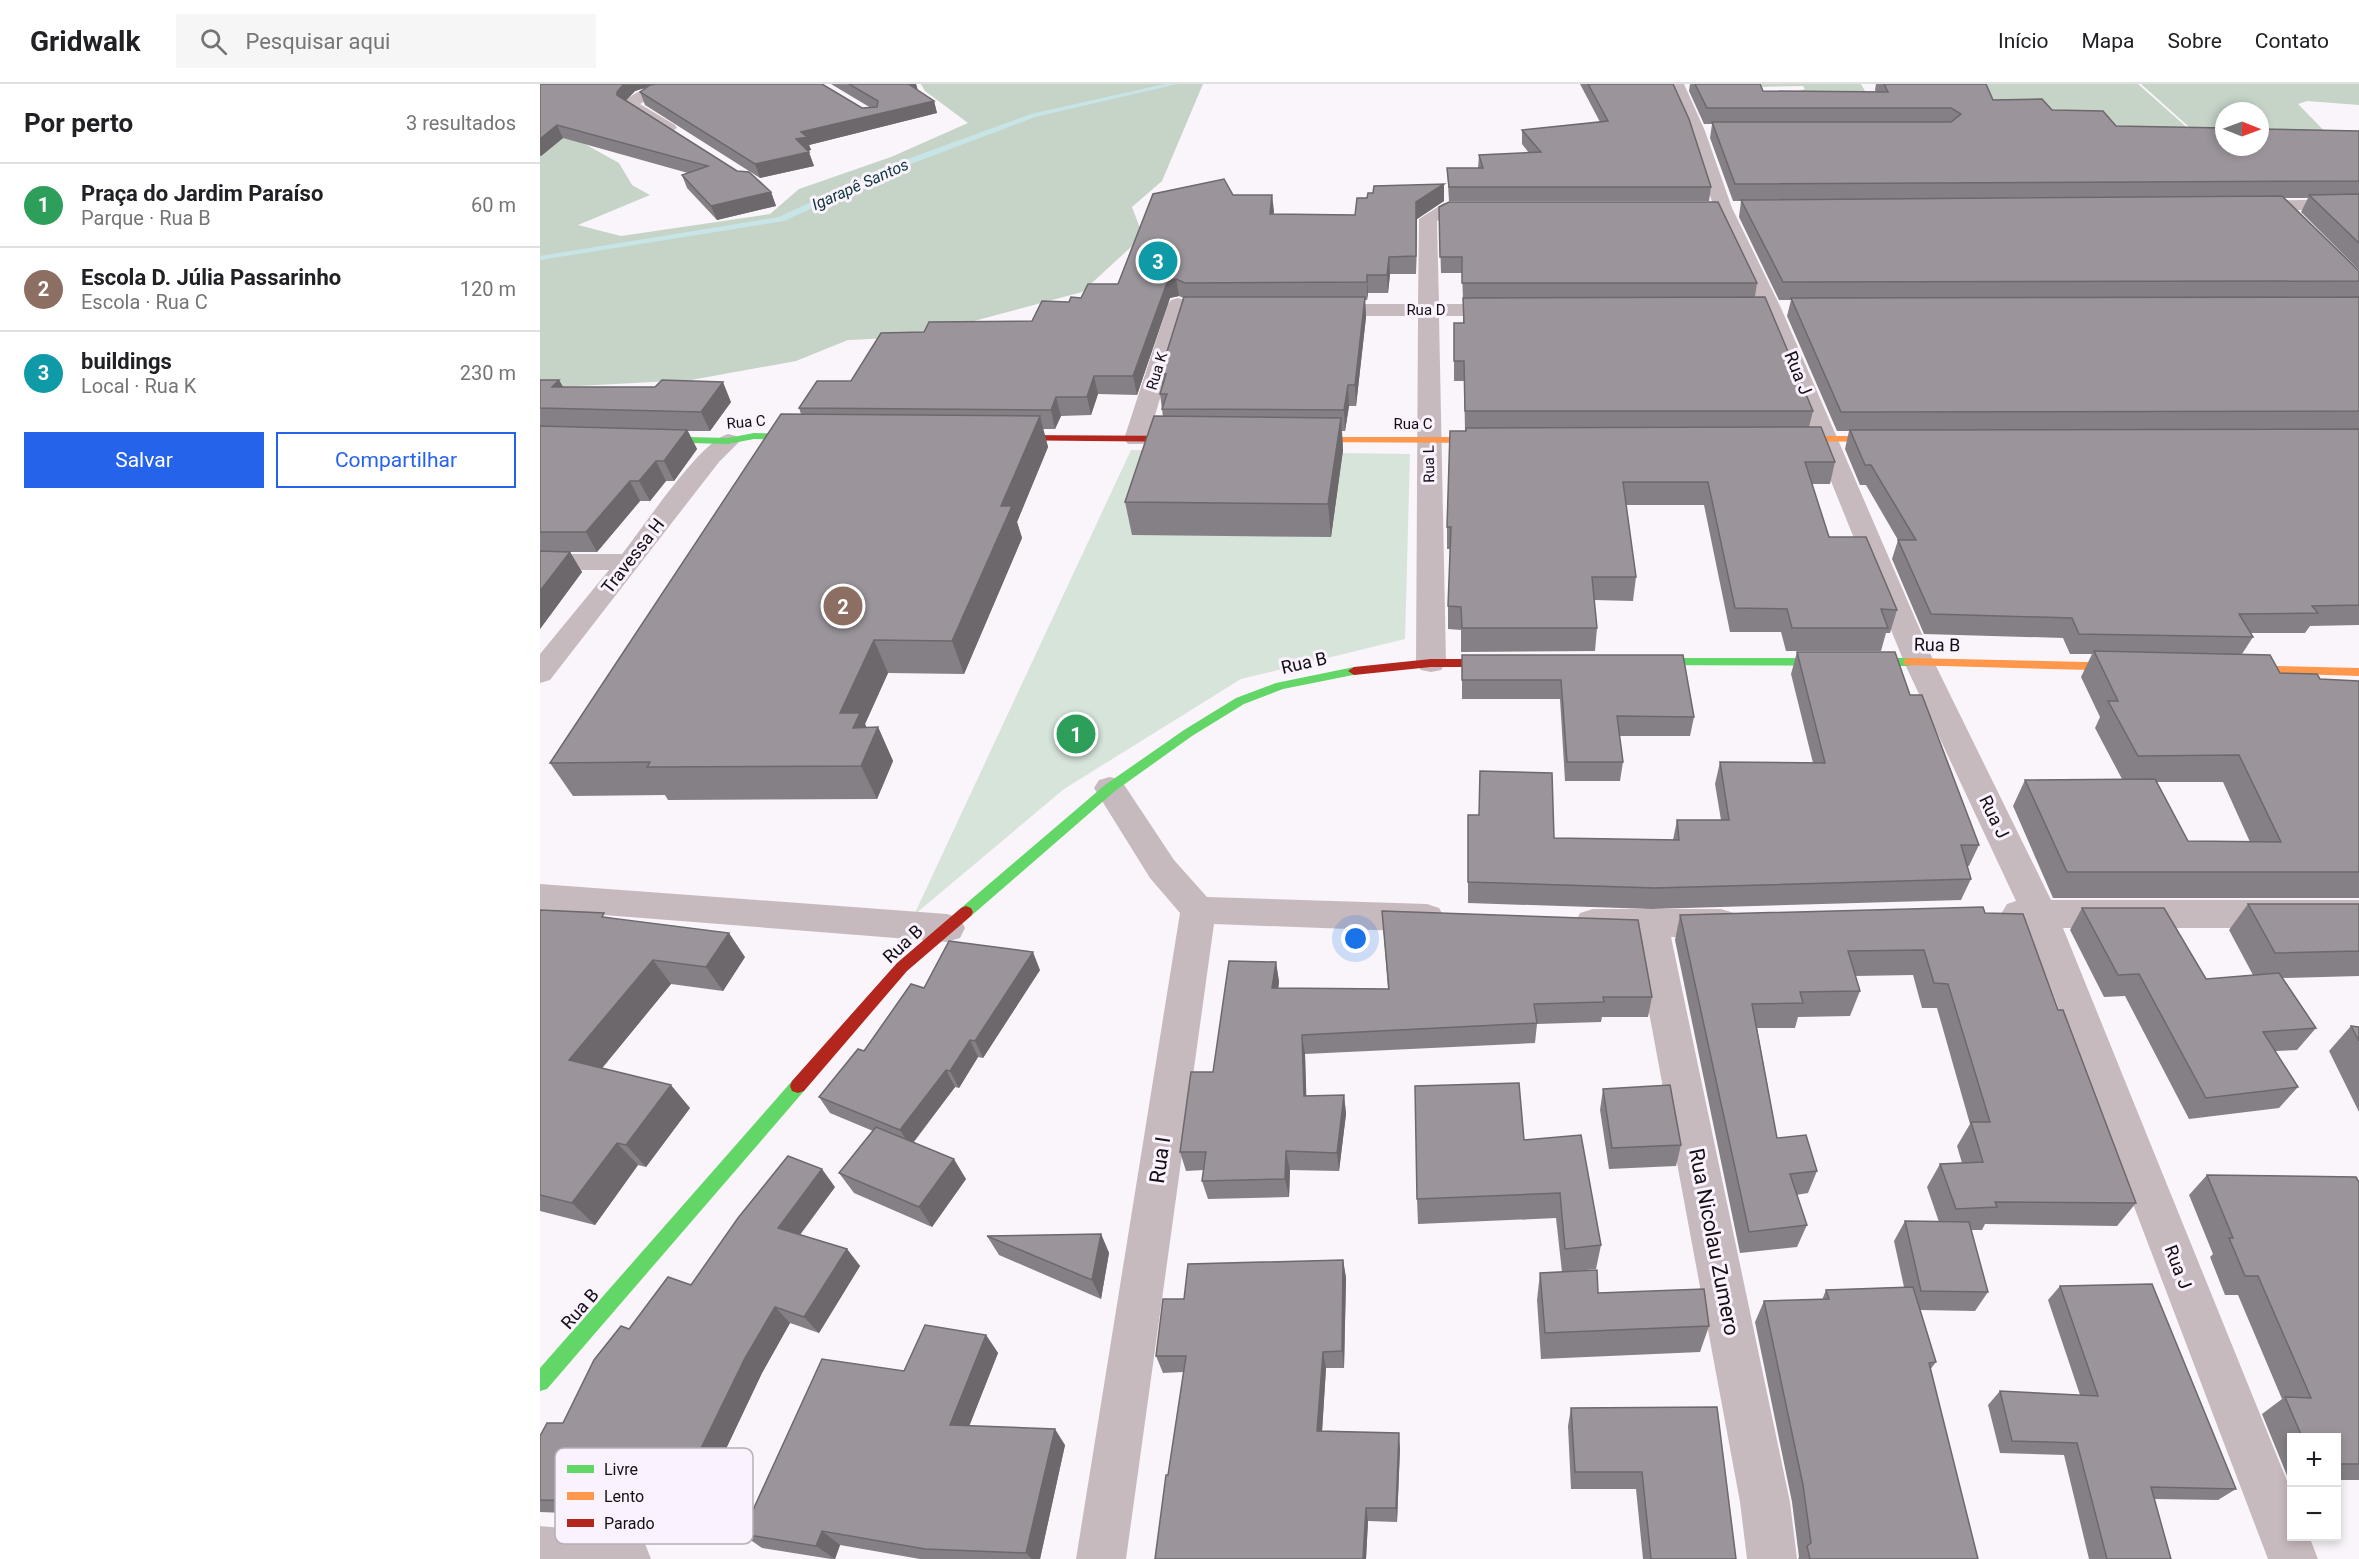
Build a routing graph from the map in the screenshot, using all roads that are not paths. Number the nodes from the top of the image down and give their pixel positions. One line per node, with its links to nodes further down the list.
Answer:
1 (686, 84): 3 (street)
2 (1676, 84): 19 (street, Rua J)
3 (679, 135)
4 (2359, 204): 6 (street)
5 (2224, 206): 6 (street)
6 (2281, 206): 8 (street)
7 (1508, 209): 11 (street, Rua L)
8 (2296, 221)
9 (1184, 307): 16 (street, Rua K)
10 (1302, 310): 11 (street, Rua D)
11 (1428, 310): 12 (street, Rua D); 24 (street, Rua L)
12 (1523, 310)
13 (825, 437): 23 (street, Rua C)
14 (993, 438): 16 (street)
15 (634, 439): 23 (street, Rua C)
16 (1136, 439): 17 (street)
17 (1206, 439)
18 (1767, 439): 19 (street)
19 (1825, 439): 20 (street); 28 (street, Rua J)
20 (1908, 439)
21 (1288, 440): 24 (street, Rua C)
22 (1510, 440): 24 (street, Rua C)
23 (728, 441): 26 (street, Travessa H)
24 (1429, 441): 29 (street, Rua L)
25 (540, 562): 26 (street)
26 (630, 562): 34 (street, Travessa H)
27 (1622, 662): 28 (street, Rua B)
28 (1919, 662): 31 (street, Rua B); 38 (street, Rua J)
29 (1431, 663): 30 (street, Rua B); 35 (street, Rua B)
30 (1526, 663)
31 (2145, 667)
32 (2216, 669): 33 (street)
33 (2359, 672)
34 (540, 673)
35 (1110, 788): 37 (street); 45 (street, Rua B)
36 (540, 897): 45 (street)
37 (1198, 910): 41 (street); 49 (street, Rua I)
38 (2040, 914): 39 (street); 40 (street); 51 (street, Rua J)
39 (2359, 914)
40 (1993, 915)
41 (1460, 919)
42 (1556, 922): 44 (street)
43 (1757, 922): 44 (street)
44 (1651, 925): 50 (street, Rua Nicolau Zumero)
45 (947, 928): 46 (street, Rua B)
46 (540, 1382)
47 (540, 1551): 48 (street)
48 (626, 1559)
49 (1101, 1559)
50 (1772, 1559)
51 (2293, 1559)

